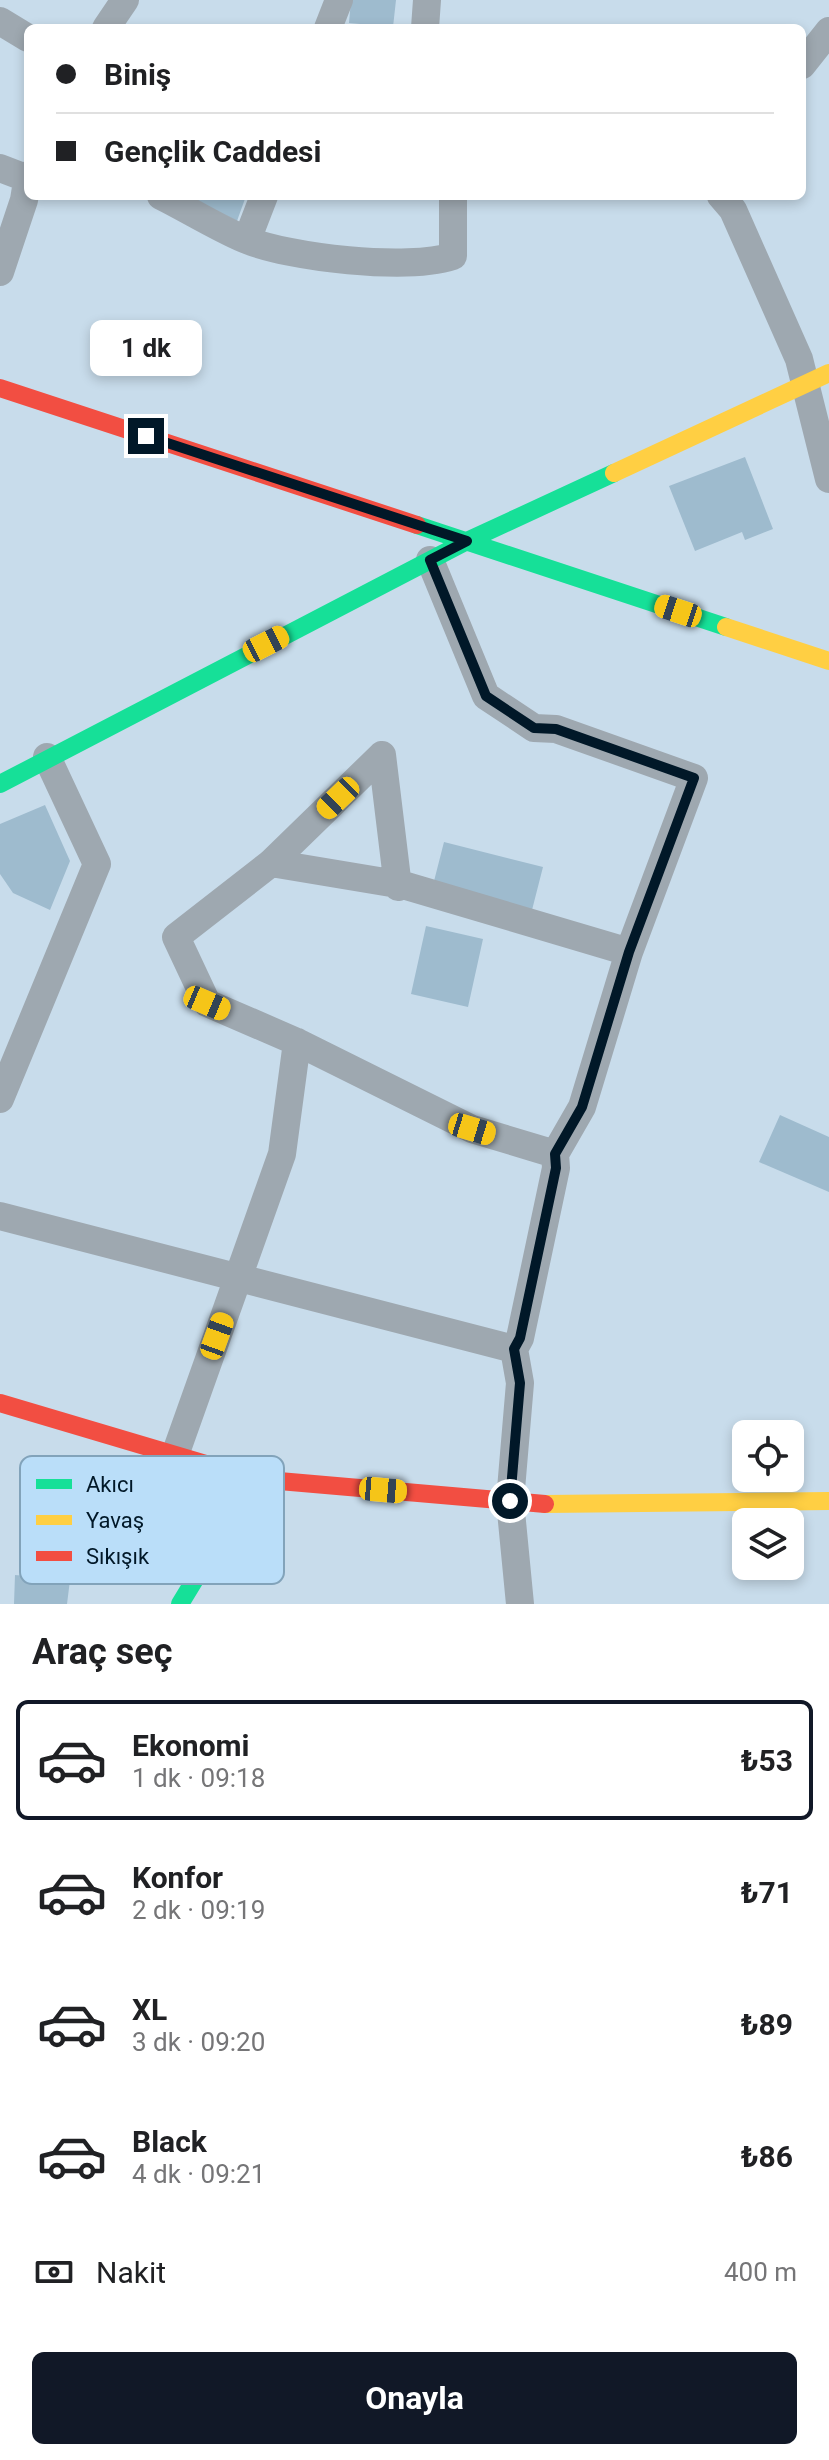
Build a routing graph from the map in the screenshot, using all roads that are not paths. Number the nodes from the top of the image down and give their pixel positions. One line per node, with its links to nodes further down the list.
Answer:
1 (125, 0): 5 (street)
2 (339, 0): 6 (street)
3 (427, 0): 7 (street)
4 (0, 21): 9 (street)
5 (109, 24)
6 (330, 24)
7 (425, 24)
8 (829, 31): 10 (street)
9 (24, 36)
10 (806, 60)
11 (18, 173): 17 (street)
12 (169, 200): 16 (street)
13 (262, 200): 16 (street)
14 (453, 200): 16 (street)
15 (724, 200): 18 (street)
16 (247, 240)
17 (0, 272)
18 (818, 378): 20 (street); 21 (street)
19 (0, 388): 21 (street)
20 (829, 479)
21 (467, 541): 22 (street); 23 (street)
22 (430, 560): 24 (street); 28 (street)
23 (829, 661)
24 (47, 757): 25 (street); 30 (street)
25 (0, 784)
26 (271, 863): 27 (street); 27 (street); 29 (street)
27 (398, 887): 28 (street)
28 (629, 952): 31 (street)
29 (297, 1042): 31 (street); 33 (street)
30 (0, 1099)
31 (555, 1154): 34 (street)
32 (0, 1216): 33 (street)
33 (239, 1277): 34 (street); 36 (street)
34 (514, 1349): 39 (street)
35 (0, 1403): 36 (street)
36 (175, 1455): 37 (street)
37 (178, 1456)
38 (284, 1481): 39 (street)
39 (510, 1501): 40 (street); 43 (street)
40 (829, 1501)
41 (192, 1584): 42 (street)
42 (180, 1604)
43 (520, 1604)

